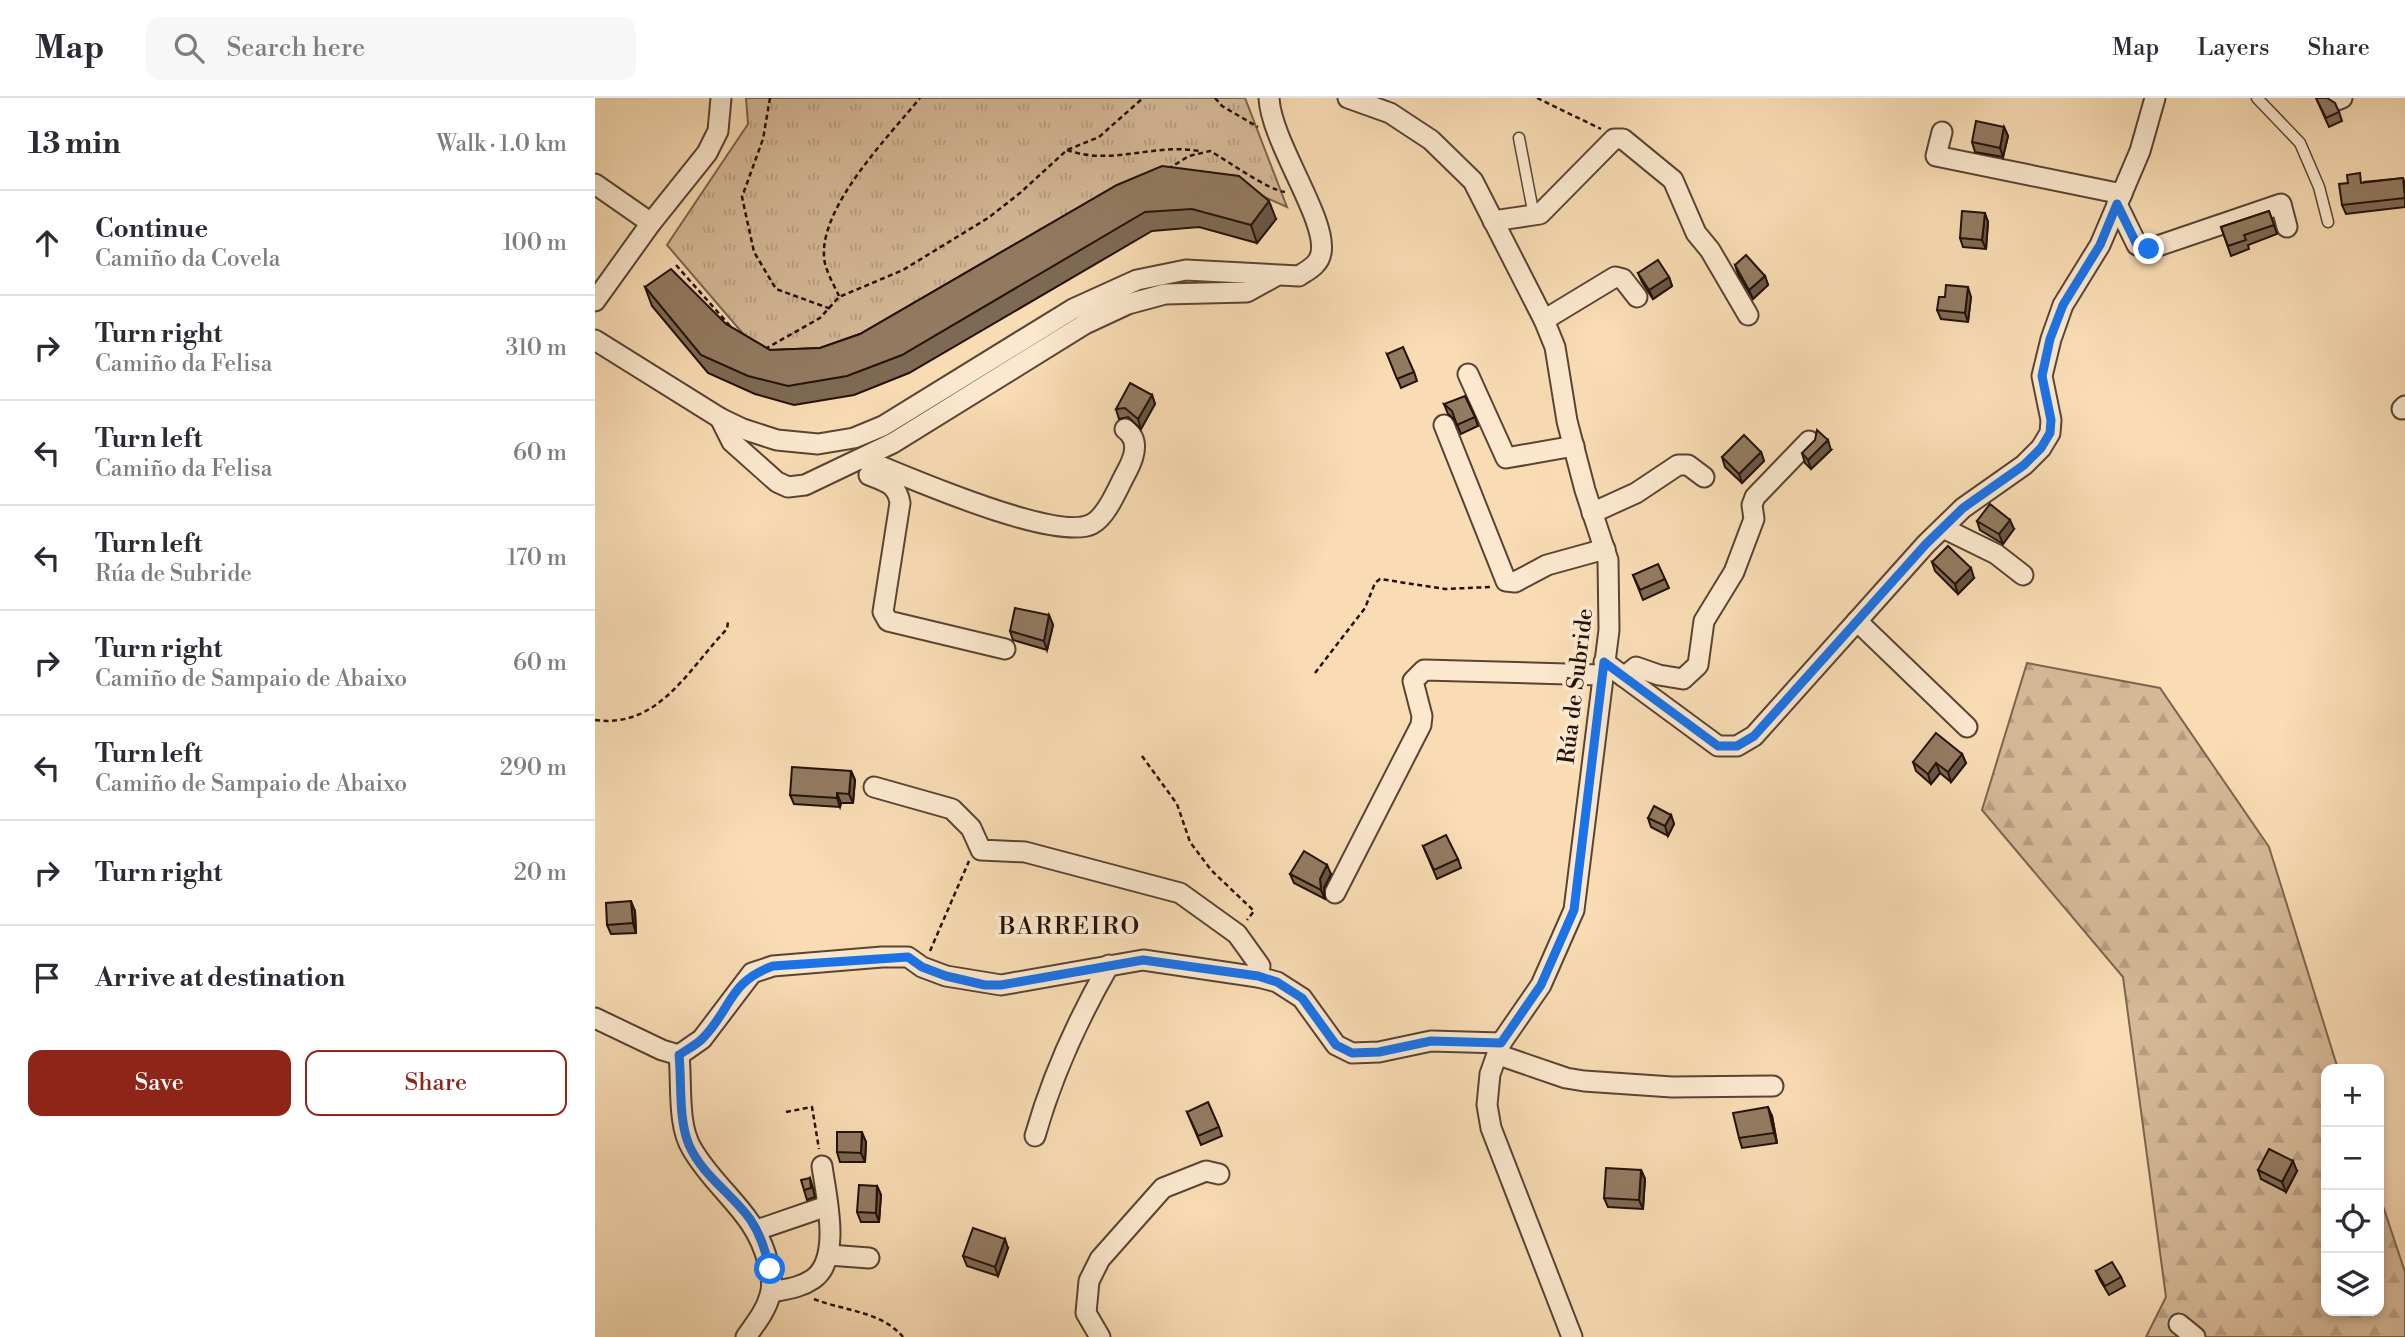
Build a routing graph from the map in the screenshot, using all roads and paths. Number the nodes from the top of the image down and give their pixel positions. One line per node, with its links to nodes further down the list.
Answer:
1 (721, 98): 24 (street)
2 (770, 98): 32 (path)
3 (920, 98): 30 (path)
4 (1143, 98): 16 (path)
5 (1216, 98): 12 (path)
6 (1269, 98): 28 (street)
7 (1348, 98): 11 (street, Rúa de Subride)
8 (1537, 98): 15 (path)
9 (2155, 98): 21 (street)
10 (2257, 98): 25 (lane)
11 (1380, 103): 23 (street, Rúa de Subride)
12 (1261, 126)
13 (1942, 132): 21 (street)
14 (1518, 138): 22 (lane)
15 (1620, 139): 22 (street); 33 (street)
16 (1067, 150): 17 (path); 30 (path)
17 (1202, 151): 18 (path); 20 (path)
18 (1165, 170)
19 (595, 184): 24 (street)
20 (1288, 193)
21 (2119, 199): 26 (street); 47 (street)
22 (1534, 216): 23 (street)
23 (1493, 221): 34 (street, Rúa de Subride)
24 (651, 222): 31 (street)
25 (2328, 222)
26 (2287, 227)
27 (676, 265): 35 (path)
28 (1276, 276): 39 (street); 44 (street)
29 (1637, 296): 34 (street)
30 (839, 297): 32 (path)
31 (595, 301)
32 (831, 309): 37 (path)
33 (1748, 315)
34 (1544, 320): 43 (street, Rúa de Subride)
35 (736, 332)
36 (595, 340): 39 (street)
37 (770, 354)
38 (1468, 374): 43 (street)
39 (720, 418): 44 (street)
40 (1444, 425): 50 (street)
41 (1125, 429): 44 (street)
42 (1809, 441): 56 (street)
43 (1574, 446): 46 (street, Rúa de Subride)
44 (856, 463): 53 (street)
45 (1705, 477): 46 (street)
46 (1592, 513): 48 (street, Rúa de Subride)
47 (1943, 528): 49 (street); 51 (street)
48 (1605, 548): 50 (street); 54 (street, Rúa de Subride)
49 (2023, 575)
50 (1506, 581): 55 (path)
51 (1857, 621): 56 (street); 58 (street)
52 (728, 622): 57 (path)
53 (1005, 649)
54 (1603, 669): 56 (street); 62 (street); 68 (street, Rúa de Subride)
55 (1315, 673)
56 (1624, 677)
57 (595, 720)
58 (1967, 727)
59 (1142, 756): 63 (path)
60 (874, 787): 61 (street)
61 (977, 845): 63 (street); 65 (path)
62 (1335, 893)
63 (1237, 934): 66 (street)
64 (1109, 965): 65 (street); 66 (street); 72 (street)
65 (922, 967): 69 (street)
66 (1258, 976): 68 (street)
67 (595, 1018): 69 (street)
68 (1500, 1049): 70 (street); 84 (street, Rúa de Subride)
69 (679, 1055): 76 (street)
70 (1773, 1086)
71 (786, 1112): 73 (path)
72 (1035, 1136)
73 (822, 1166): 75 (street)
74 (1219, 1174): 83 (street)
75 (827, 1206): 76 (street); 77 (street)
76 (757, 1230): 79 (street)
77 (829, 1255): 78 (street); 79 (street)
78 (869, 1258)
79 (780, 1291): 81 (street); 82 (path)
80 (2179, 1324): 85 (street)
81 (746, 1337)
82 (904, 1337)
83 (1100, 1337)
84 (1572, 1337)
85 (2195, 1337)

